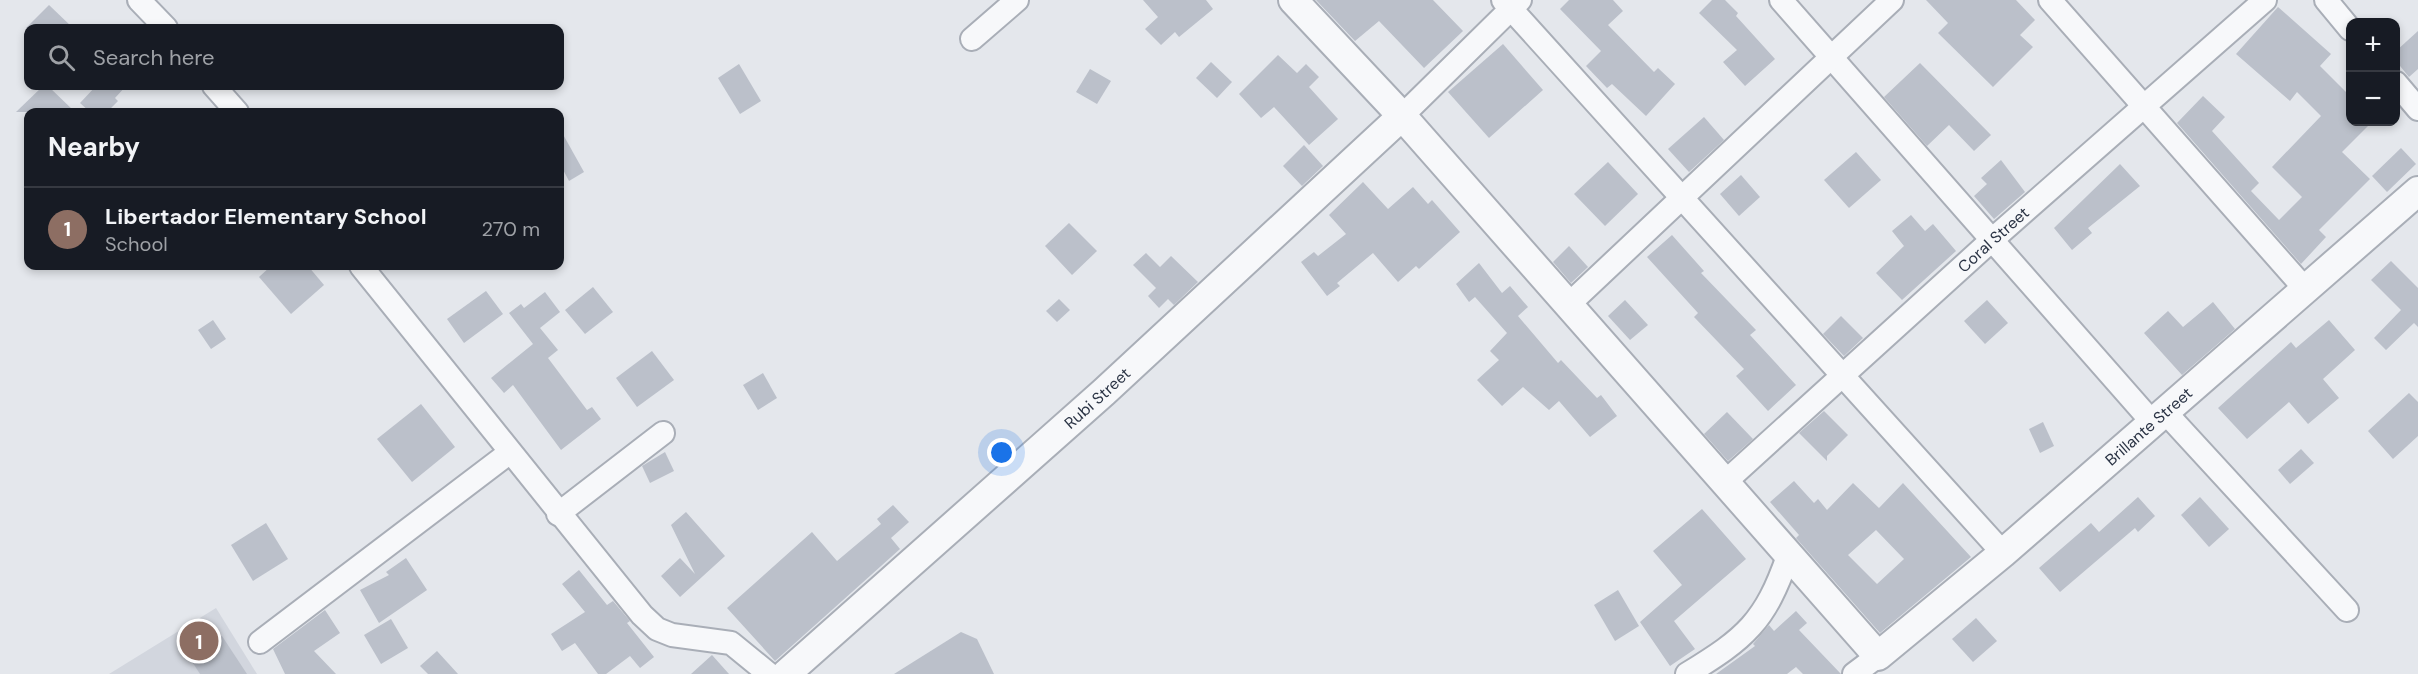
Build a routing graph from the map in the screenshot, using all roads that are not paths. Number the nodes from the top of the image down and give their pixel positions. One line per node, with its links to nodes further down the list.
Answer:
1 (139, 0): 10 (street)
2 (1017, 0): 12 (street)
3 (1293, 0): 19 (street)
4 (1781, 0): 13 (street)
5 (1892, 0): 13 (street)
6 (2050, 0): 16 (street)
7 (2265, 0): 16 (street, Coral Street)
8 (2326, 0): 11 (street)
9 (1511, 3): 19 (street); 21 (street)
10 (162, 24)
11 (2346, 24)
12 (972, 39)
13 (1831, 56): 21 (street); 22 (street)
14 (2400, 87): 18 (street)
15 (218, 90): 17 (street)
16 (2143, 105): 22 (street, Coral Street); 24 (street)
17 (233, 108)
18 (2418, 109)
19 (1402, 116): 25 (street); 38 (street, Rubi Street)
20 (2418, 191): 24 (street, Brillante Street)
21 (1684, 198): 25 (street); 26 (street)
22 (1993, 239): 26 (street, Coral Street); 27 (street)
23 (364, 270): 29 (street)
24 (2306, 290): 27 (street, Brillante Street)
25 (1567, 306): 30 (street)
26 (1841, 376): 30 (street, Coral Street); 32 (street)
27 (2159, 418): 32 (street, Brillante Street); 34 (street)
28 (663, 432): 31 (street)
29 (510, 453): 31 (street); 35 (street)
30 (1724, 483): 33 (street)
31 (558, 513): 37 (street)
32 (2003, 553): 36 (street, Brillante Street)
33 (1788, 556): 36 (street); 39 (street)
34 (2347, 610)
35 (260, 642)
36 (1878, 656): 40 (street)
37 (769, 674)
38 (786, 674)
39 (1688, 674)
40 (1854, 674)

